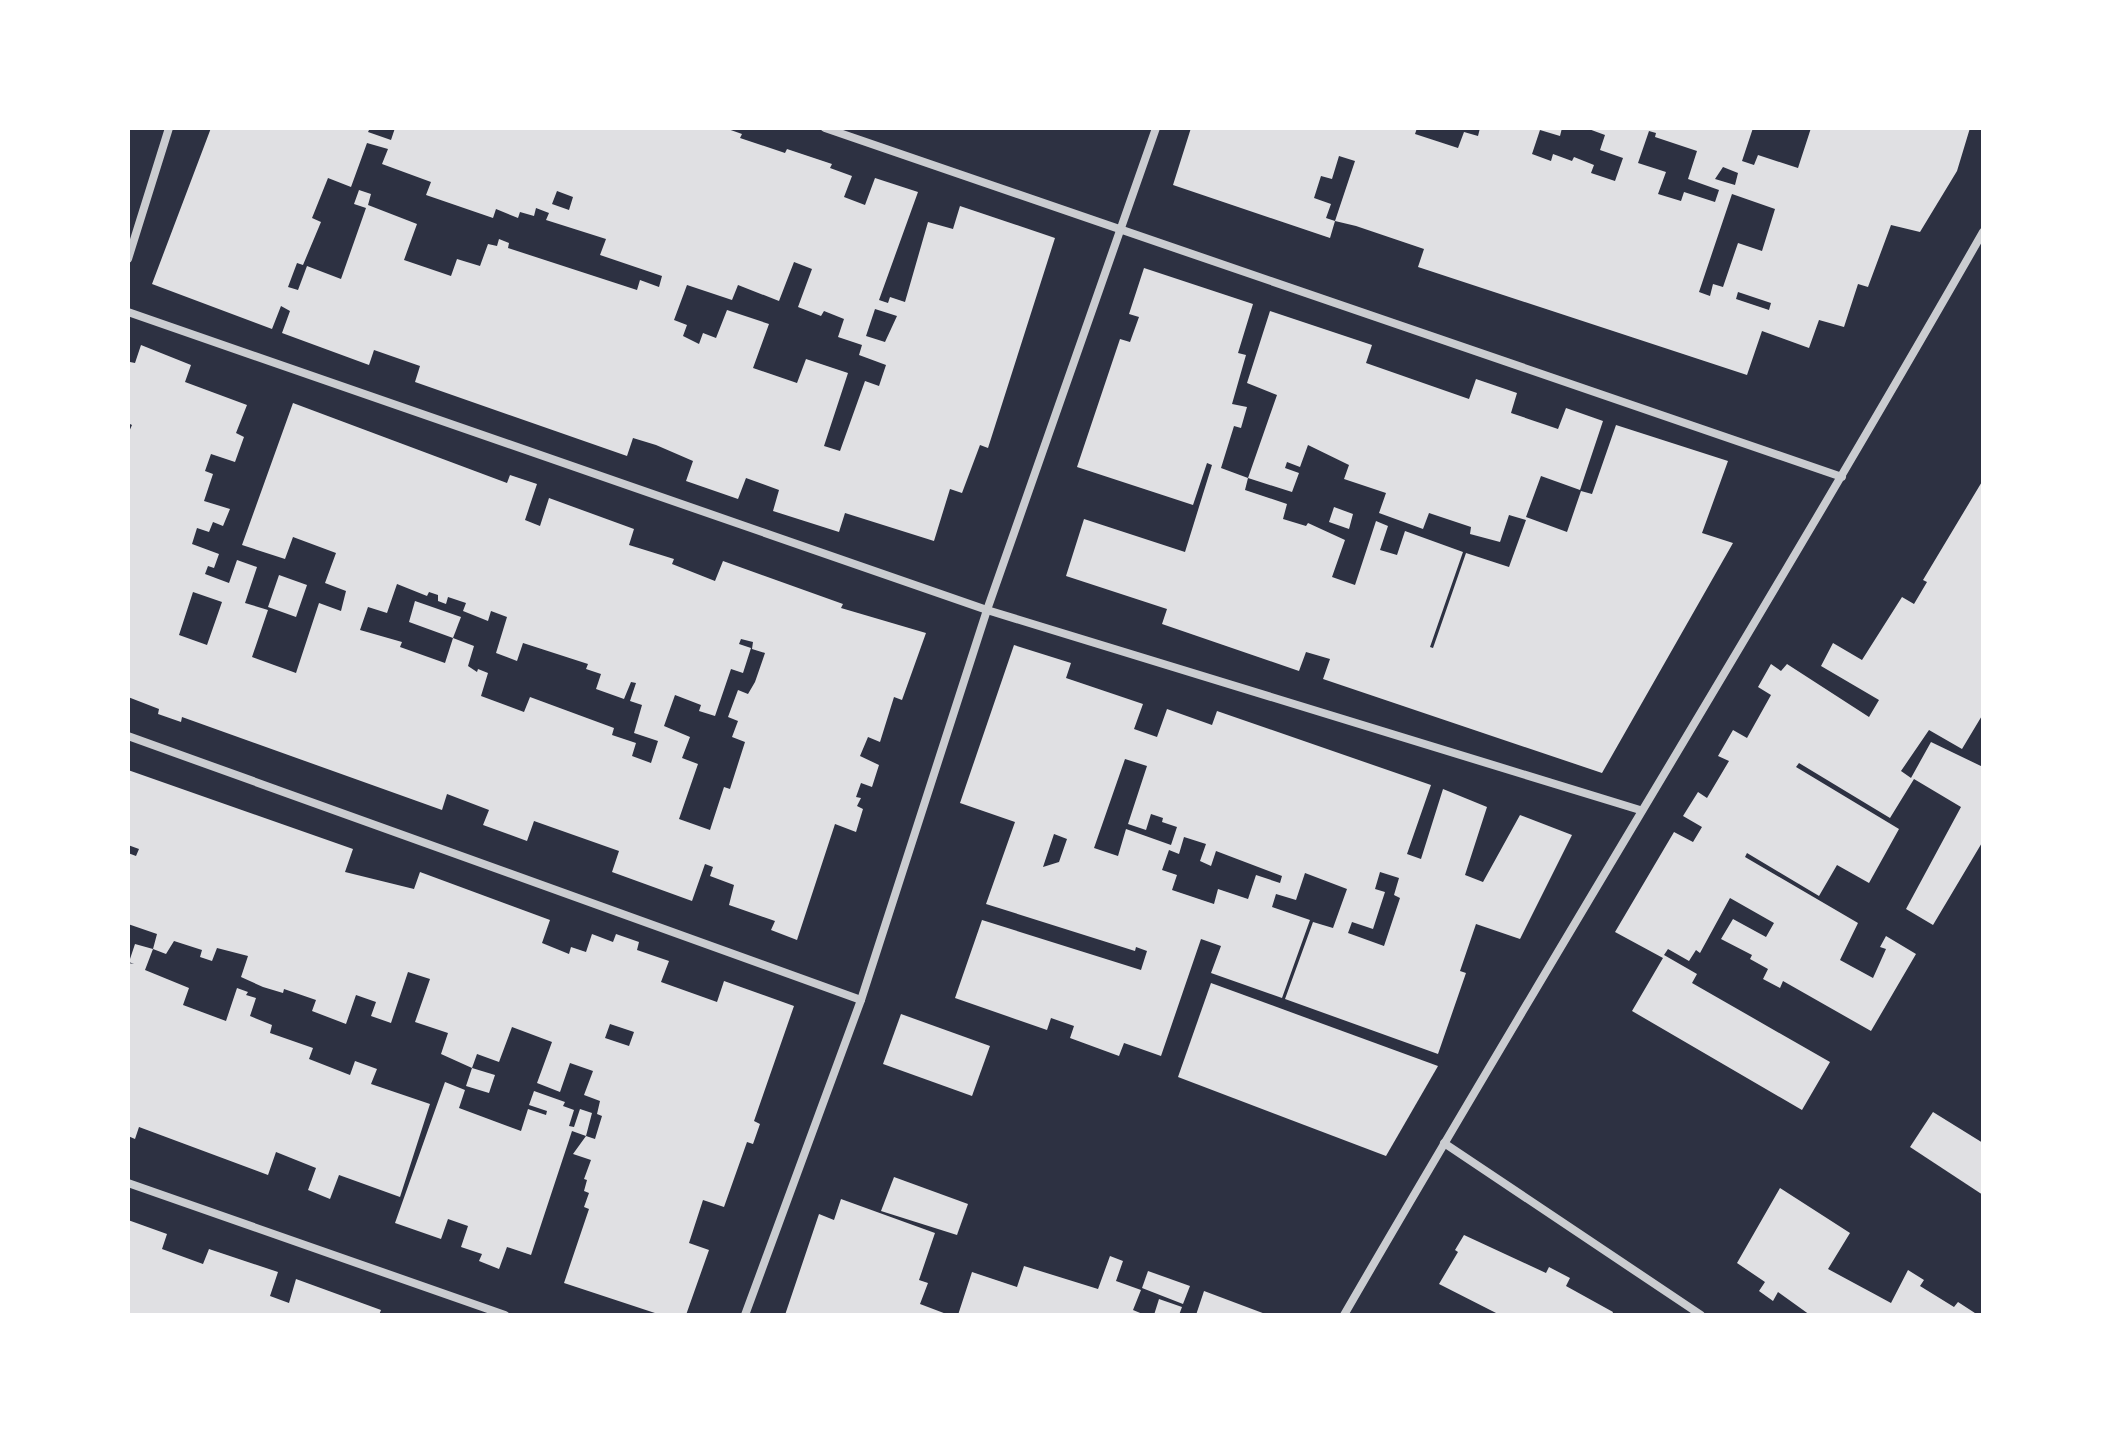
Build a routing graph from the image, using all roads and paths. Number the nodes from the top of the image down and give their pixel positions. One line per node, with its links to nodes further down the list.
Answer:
1 (169, 128): 6 (street)
2 (825, 128): 4 (street)
3 (1156, 128): 4 (street)
4 (1122, 232): 8 (street); 9 (street)
5 (1983, 232): 8 (street)
6 (128, 259)
7 (128, 312): 9 (street)
8 (1842, 477): 11 (street)
9 (987, 610): 11 (street); 12 (street)
10 (128, 736): 12 (street)
11 (1640, 810): 13 (street)
12 (861, 1000): 16 (street)
13 (1444, 1143): 17 (street); 18 (street)
14 (128, 1183): 15 (street)
15 (505, 1315)
16 (745, 1315)
17 (1344, 1315)
18 (1701, 1315)

